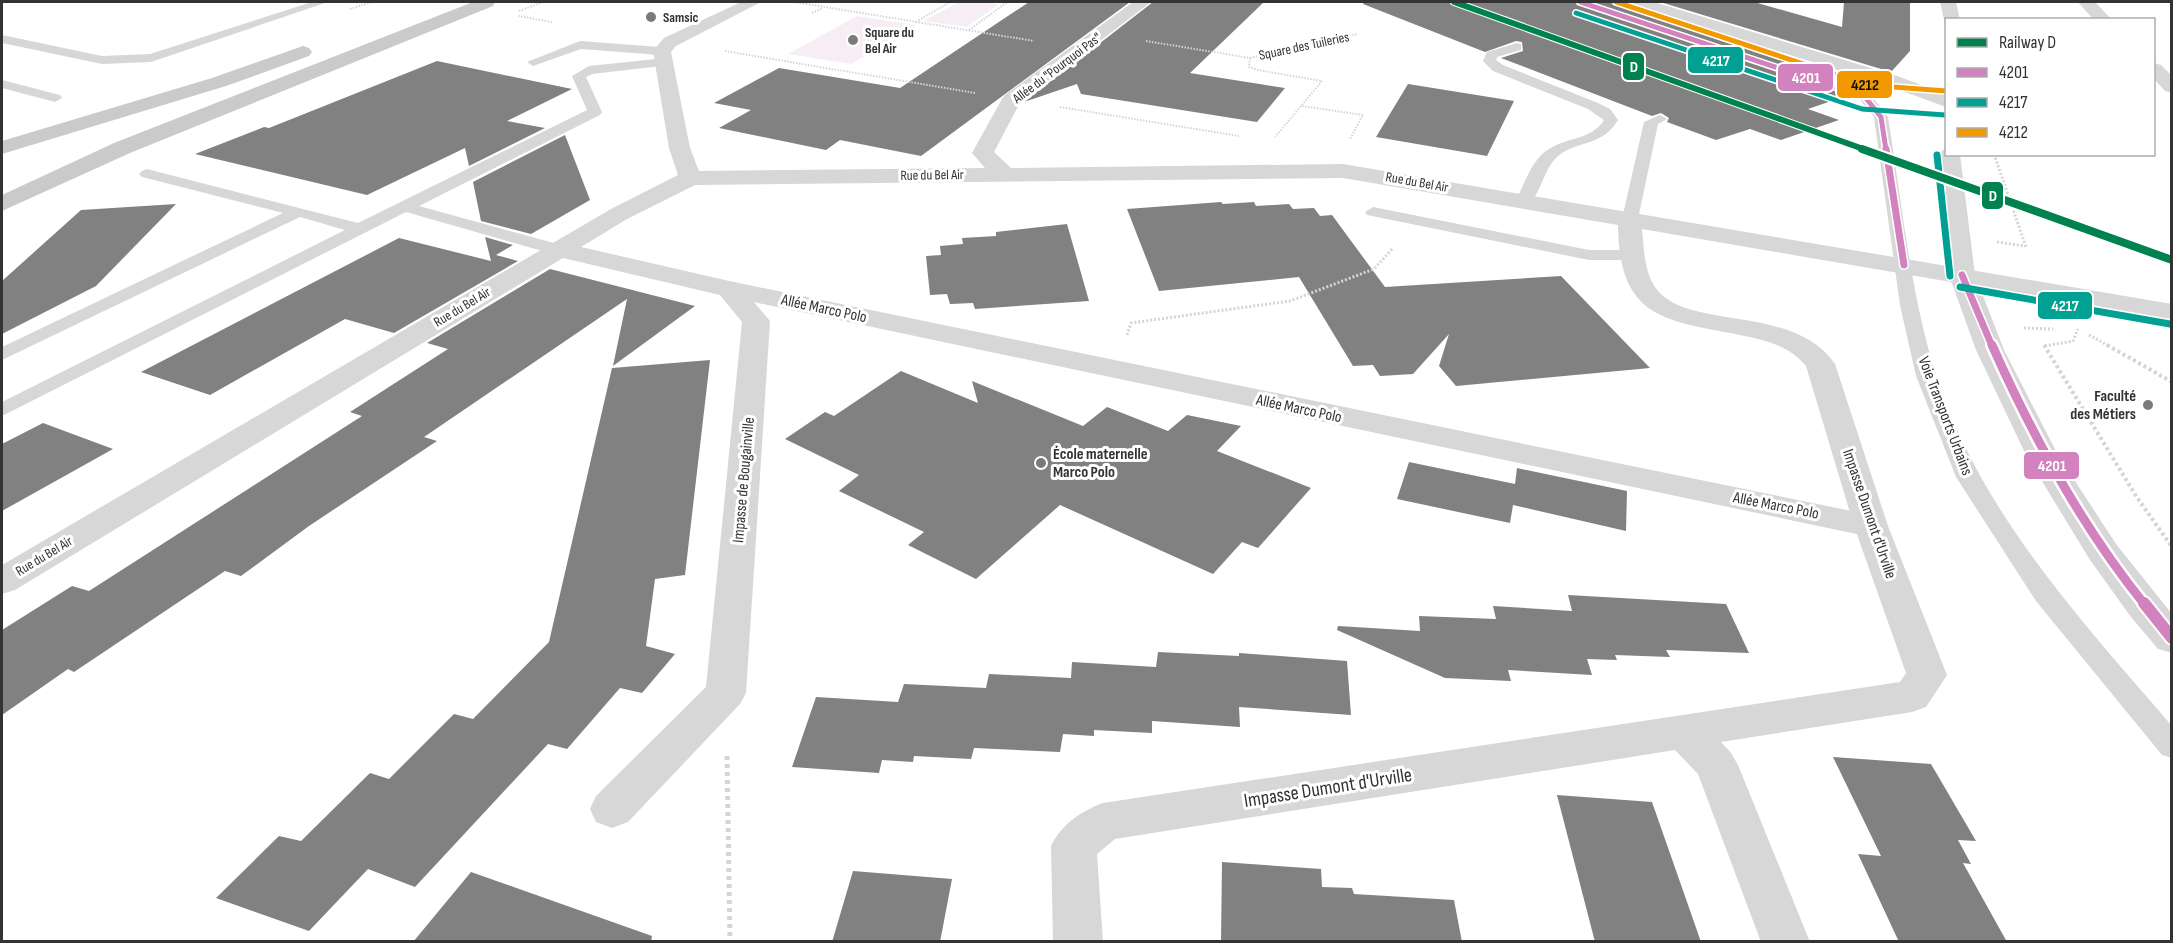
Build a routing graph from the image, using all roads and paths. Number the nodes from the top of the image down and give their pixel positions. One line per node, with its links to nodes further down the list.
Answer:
1 (322, 2): 26 (lane)
2 (487, 2): 17 (main road)
3 (753, 2): 30 (street)
4 (794, 2): 15 (path)
5 (950, 2): 22 (path)
6 (1002, 2): 23 (path)
7 (1143, 2): 25 (street, Allée du "Pourquoi Pas")
8 (1580, 2): 12 (path)
9 (1638, 2): 39 (street)
10 (1948, 2): 19 (street)
11 (2086, 2): 20 (street)
12 (1585, 3)
13 (427, 6): 18 (main road)
14 (508, 8): 17 (main road); 21 (path)
15 (823, 8): 16 (path); 22 (path)
16 (812, 13)
17 (454, 16): 50 (main road)
18 (396, 18)
19 (1951, 18)
20 (2102, 18)
21 (555, 22)
22 (915, 22): 23 (path)
23 (969, 30): 27 (path)
24 (1358, 34): 31 (path, Square des Tuileries)
25 (1097, 38): 31 (path); 38 (street, Allée du "Pourquoi Pas")
26 (2, 39)
27 (1035, 42)
28 (321, 46): 43 (main road)
29 (1517, 47): 49 (lane)
30 (666, 51): 32 (lane); 38 (path); 48 (street); 51 (lane)
31 (1250, 58): 42 (path)
32 (533, 62)
33 (2155, 70): 35 (street)
34 (2, 84): 37 (lane)
35 (2172, 87)
36 (1865, 97): 59 (lane, Voie Transports Urbains)
37 (55, 98)
38 (1012, 99): 41 (path); 47 (street, Allée du "Pourquoi Pas")
39 (1945, 100)
40 (1660, 119): 54 (lane)
41 (1247, 138)
42 (1271, 142)
43 (2, 148)
44 (1949, 156): 60 (street)
45 (1995, 156): 62 (path)
46 (147, 174): 52 (lane)
47 (1005, 175): 48 (street, Rue du Bel Air); 49 (street, Rue du Bel Air)
48 (691, 178): 57 (street, Rue du Bel Air)
49 (1524, 201): 54 (street, Rue du Bel Air)
50 (2, 204)
51 (406, 207): 56 (lane); 57 (lane)
52 (298, 212): 56 (lane); 68 (lane)
53 (1373, 212): 55 (lane)
54 (1630, 219): 58 (street, Impasse Dumont d'Urville); 59 (street, Rue du Bel Air)
55 (1415, 222): 58 (lane); 69 (path)
56 (360, 229): 71 (lane)
57 (558, 250): 61 (street); 74 (street, Rue du Bel Air)
58 (1631, 255): 72 (street, Impasse Dumont d'Urville)
59 (1904, 265): 60 (street, Rue du Bel Air); 78 (lane, Voie Transports Urbains)
60 (1962, 275): 62 (street, Rue du Bel Air); 64 (street)
61 (729, 289): 69 (street, Allée Marco Polo); 76 (street, Impasse de Bougainville)
62 (2071, 293): 63 (street, Rue du Bel Air); 67 (path)
63 (2172, 312)
64 (1979, 319): 65 (path); 75 (street)
65 (2059, 329)
66 (2068, 329): 67 (path)
67 (2078, 329): 70 (path); 73 (path)
68 (2, 354)
69 (1116, 370): 72 (street, Allée Marco Polo)
70 (2172, 382)
71 (2, 410)
72 (1871, 526): 77 (street, Impasse Dumont d'Urville)
73 (2172, 547)
74 (2, 581)
75 (2172, 639)
76 (726, 693): 79 (street); 80 (path)
77 (1685, 733): 81 (street, Impasse Dumont d'Urville); 82 (street)
78 (2172, 747)
79 (612, 809)
80 (729, 942)
81 (1078, 942)
82 (1786, 942)

